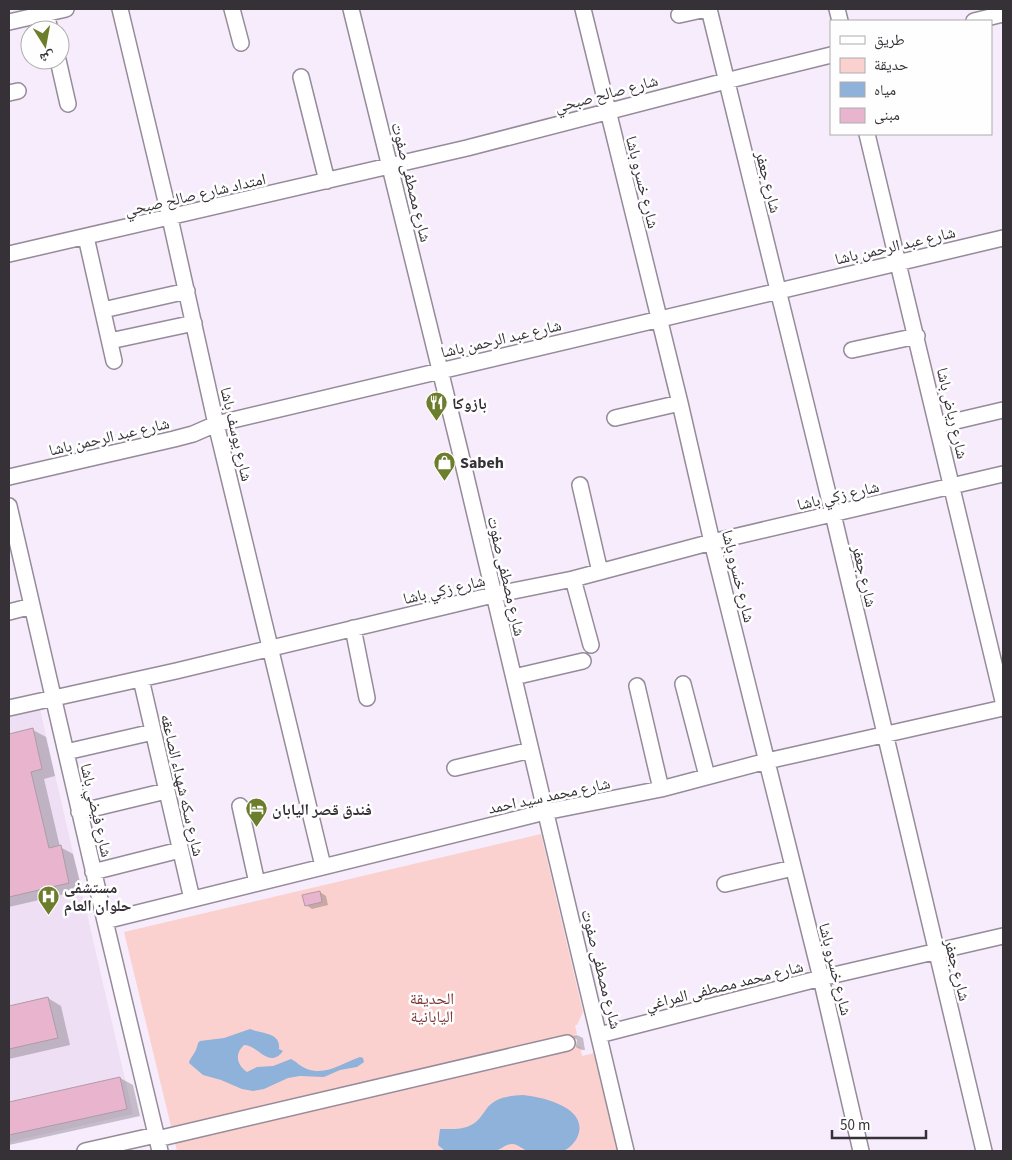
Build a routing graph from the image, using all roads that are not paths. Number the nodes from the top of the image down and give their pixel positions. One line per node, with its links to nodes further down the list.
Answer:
1 (65, 9): 7 (street)
2 (120, 9): 22 (street, شارع يوسف باشا)
3 (232, 9): 12 (street)
4 (352, 9): 20 (street, شارع مصطفى صفوت)
5 (583, 9): 18 (street, شارع خسرو باشا)
6 (708, 9): 9 (street); 16 (street, شارع جعفر)
7 (38, 13): 11 (street)
8 (1003, 14): 10 (street)
9 (679, 15)
10 (978, 20)
11 (9, 22)
12 (241, 43)
13 (830, 55): 16 (street, شارع صالح صبحي)
14 (60, 70): 17 (street)
15 (301, 77): 21 (street)
16 (726, 80): 18 (street, شارع صالح صبحي); 28 (street, شارع جعفر)
17 (68, 104)
18 (607, 111): 20 (street, شارع صالح صبحي); 30 (street, شارع خسرو باشا)
19 (868, 135): 26 (street, شارع رياض باشا)
20 (390, 165): 21 (street, امتداد شارع صالح صبحي); 36 (street, شارع مصطفى صفوت)
21 (327, 181): 22 (street, امتداد شارع صالح صبحي)
22 (170, 218): 23 (street, امتداد شارع صالح صبحي); 27 (street, شارع يوسف باشا)
23 (86, 237): 25 (street, امتداد شارع صالح صبحي); 29 (street)
24 (1003, 238): 26 (street, شارع عبد الرحمن باشا)
25 (9, 254)
26 (899, 262): 28 (street, شارع عبد الرحمن باشا); 32 (street, شارع رياض باشا)
27 (186, 291): 29 (street); 31 (street, شارع يوسف باشا)
28 (778, 291): 30 (street, شارع عبد الرحمن باشا); 47 (street, شارع جعفر)
29 (103, 310): 33 (street)
30 (658, 319): 36 (street, شارع عبد الرحمن باشا); 37 (street, شارع خسرو باشا)
31 (194, 323): 33 (street); 40 (street, شارع يوسف باشا)
32 (917, 336): 34 (street); 41 (street, شارع رياض باشا)
33 (110, 342): 35 (street)
34 (852, 350)
35 (114, 361)
36 (440, 370): 40 (street, شارع عبد الرحمن باشا); 53 (street, شارع مصطفى صفوت)
37 (680, 403): 39 (street); 49 (street, شارع خسرو باشا)
38 (1003, 410): 41 (street)
39 (615, 418)
40 (216, 424): 43 (street, شارع عبد الرحمن باشا); 58 (street, شارع يوسف باشا)
41 (938, 425): 45 (street, شارع رياض باشا)
42 (1003, 474): 45 (street, شارع زكي باشا)
43 (9, 477)
44 (580, 485): 51 (street)
45 (953, 486): 47 (street, شارع زكي باشا); 66 (street, شارع رياض باشا)
46 (9, 506): 48 (street, شارع فيضي باشا)
47 (832, 514): 49 (street, شارع زكي باشا); 70 (street, شارع جعفر)
48 (12, 531): 50 (street, شارع فيضي باشا)
49 (712, 542): 51 (street, شارع زكي باشا); 73 (street, شارع خسرو باشا)
50 (16, 567): 54 (street, شارع فيضي باشا)
51 (600, 572): 52 (street, شارع زكي باشا)
52 (574, 579): 53 (street, شارع زكي باشا); 57 (street)
53 (493, 596): 56 (street, شارع زكي باشا); 60 (street, شارع مصطفى صفوت)
54 (32, 606): 55 (street); 64 (street, شارع فيضي باشا)
55 (9, 612)
56 (353, 628): 58 (street, شارع زكي باشا); 65 (street)
57 (591, 645)
58 (270, 648): 61 (street, شارع زكي باشا); 82 (street, شارع يوسف باشا)
59 (583, 661): 60 (street)
60 (514, 677): 71 (street, شارع مصطفى صفوت)
61 (141, 679): 64 (street, شارع زكي باشا); 69 (street, شارع سكه شهداء الصاعقه)
62 (683, 684): 75 (street)
63 (637, 686): 76 (street)
64 (53, 698): 67 (street, شارع زكي باشا); 72 (street, شارع فيضي باشا)
65 (367, 698)
66 (1003, 701)
67 (9, 708)
68 (1003, 708): 70 (street, شارع محمد سيد احمد)
69 (153, 732): 72 (street); 77 (street, شارع سكه شهداء الصاعقه)
70 (884, 735): 73 (street, شارع محمد سيد احمد); 90 (street, شارع جعفر)
71 (531, 750): 74 (street); 80 (street, شارع مصطفى صفوت)
72 (66, 752): 79 (street, شارع فيضي باشا)
73 (767, 761): 75 (street, شارع محمد سيد احمد); 83 (street, شارع خسرو باشا)
74 (455, 768)
75 (707, 776): 76 (street, شارع محمد سيد احمد)
76 (661, 789): 80 (street, شارع محمد سيد احمد)
77 (166, 791): 79 (street); 81 (street, شارع سكه شهداء الصاعقه)
78 (240, 806): 85 (street)
79 (79, 812): 84 (street, شارع فيضي باشا)
80 (545, 812): 82 (street, شارع محمد سيد احمد); 92 (street, شارع مصطفى صفوت)
81 (180, 850): 84 (street); 87 (street, شارع سكه شهداء الصاعقه)
82 (323, 866): 85 (street, شارع محمد سيد احمد)
83 (793, 868): 86 (street); 91 (street, شارع خسرو باشا)
84 (93, 872): 88 (street, شارع فيضي باشا)
85 (256, 882): 87 (street, شارع محمد سيد احمد)
86 (725, 884)
87 (192, 899): 88 (street, شارع محمد سيد احمد)
88 (104, 921): 94 (street, شارع فيضي باشا)
89 (1003, 936): 90 (street, شارع محمد مصطفى المراغي)
90 (935, 952): 91 (street, شارع محمد مصطفى المراغي); 98 (street, شارع جعفر)
91 (821, 978): 92 (street, شارع محمد مصطفى المراغي); 97 (street, شارع خسرو باشا)
92 (599, 1035): 96 (street, شارع مصطفى صفوت)
93 (575, 1041): 94 (street)
94 (158, 1142): 95 (street)
95 (85, 1151)
96 (626, 1151)
97 (861, 1151)
98 (984, 1151)

